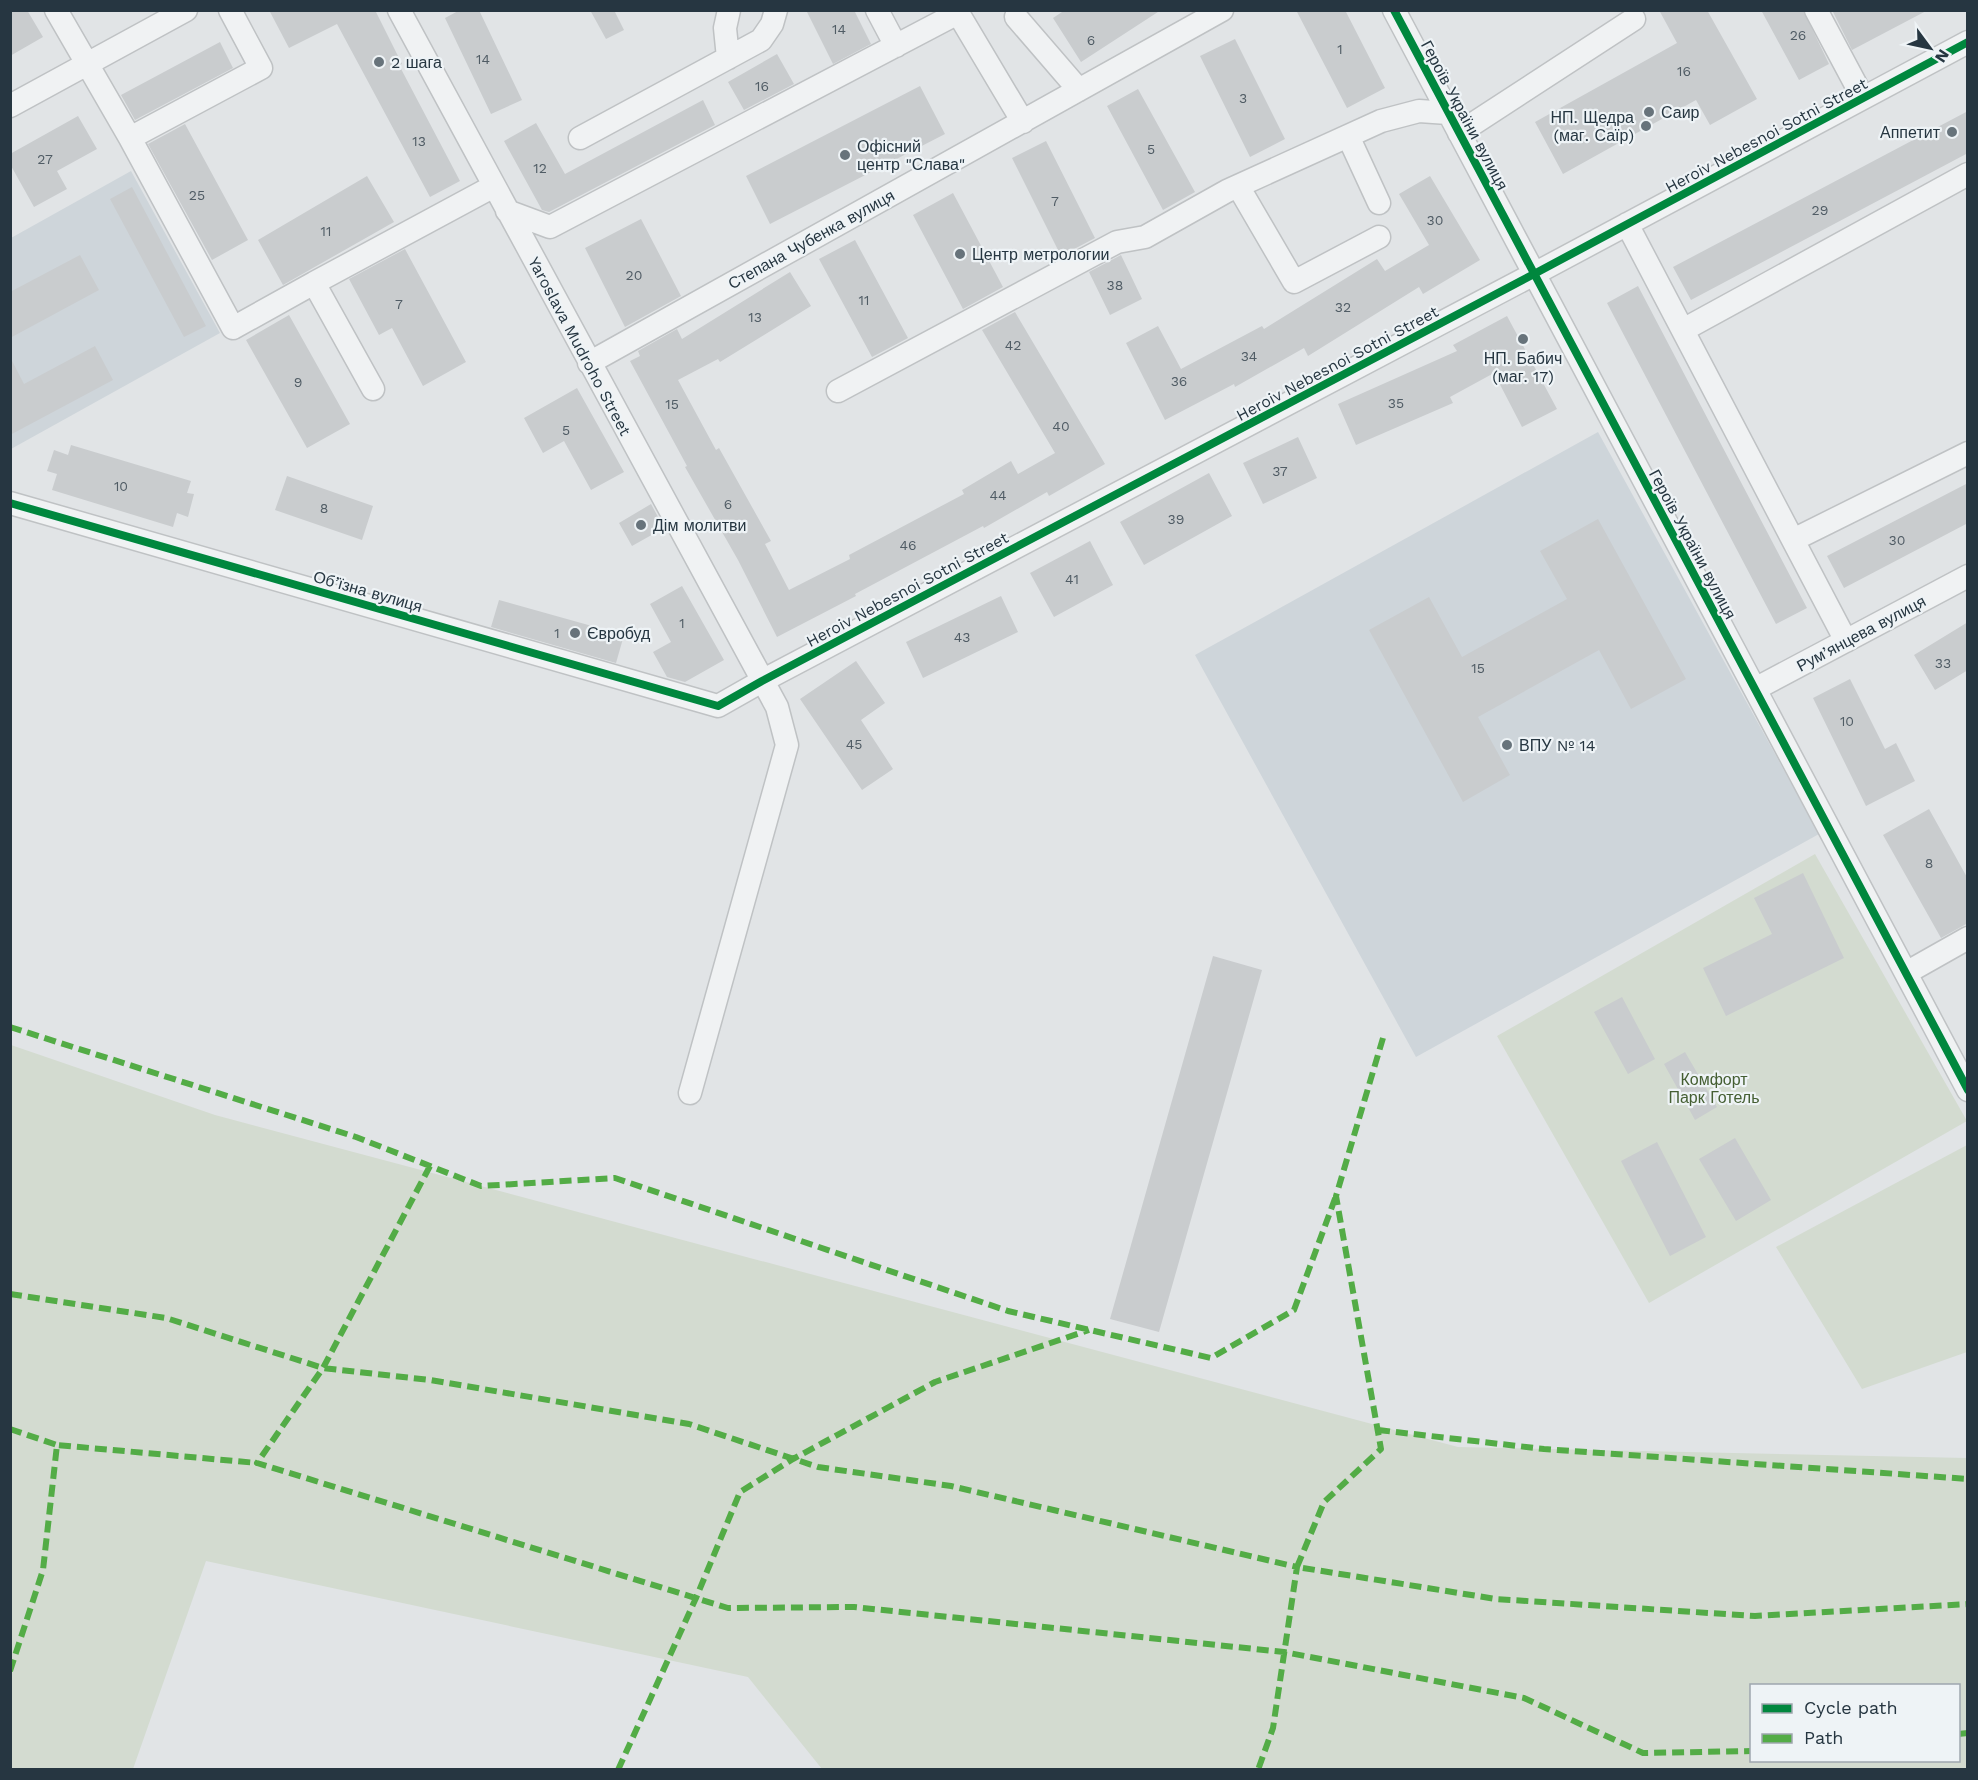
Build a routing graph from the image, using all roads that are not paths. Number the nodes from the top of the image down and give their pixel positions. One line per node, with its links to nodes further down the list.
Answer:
1 (56, 10): 17 (street)
2 (186, 10): 17 (street)
3 (230, 10): 25 (street)
4 (399, 10): 28 (street, Yaroslava Mudroho Street)
5 (729, 10): 16 (street)
6 (776, 10): 16 (street)
7 (877, 10): 15 (street)
8 (1222, 10): 18 (street, Степана Чубенка вулиця)
9 (1394, 10): 21 (street, Героїв України вулиця)
10 (1816, 10): 19 (street)
11 (960, 12): 15 (street); 22 (street)
12 (1016, 17): 18 (street)
13 (1634, 19): 23 (street)
14 (1968, 42): 19 (street, Heroiv Nebesnoi Sotni Street)
15 (896, 46): 31 (street)
16 (728, 58): 26 (street)
17 (87, 64): 20 (street); 25 (street)
18 (1079, 90): 22 (street, Степана Чубенка вулиця)
19 (1863, 98): 32 (street, Heroiv Nebesnoi Sotni Street)
20 (10, 106)
21 (1448, 113): 23 (street, Героїв України вулиця); 24 (street)
22 (1023, 122): 37 (street, Степана Чубенка вулиця)
23 (1459, 133): 34 (street, Героїв України вулиця)
24 (1348, 136): 29 (street); 30 (street)
25 (130, 138): 35 (street)
26 (580, 138)
27 (1968, 174): 36 (street)
28 (494, 186): 31 (street, Yaroslava Mudroho Street); 35 (street)
29 (1238, 186): 33 (street); 39 (street)
30 (1379, 203)
31 (507, 211): 37 (street, Yaroslava Mudroho Street)
32 (1627, 224): 34 (street, Heroiv Nebesnoi Sotni Street); 36 (street)
33 (1379, 237)
34 (1534, 274): 45 (street, Heroiv Nebesnoi Sotni Street); 46 (street, Героїв України вулиця)
35 (315, 283): 38 (street)
36 (1683, 330): 42 (street)
37 (590, 363): 45 (street, Yaroslava Mudroho Street)
38 (373, 389)
39 (838, 391)
40 (1968, 453): 42 (street)
41 (10, 503): 47 (street, Об’їзна вулиця)
42 (1793, 540): 44 (street)
43 (1968, 576): 44 (street, Рум’янцева вулиця)
44 (1846, 641): 46 (street, Рум’янцева вулиця)
45 (762, 681): 47 (street, Heroiv Nebesnoi Sotni Street); 51 (street, Yaroslava Mudroho Street)
46 (1755, 689): 49 (street, Героїв України вулиця)
47 (718, 706)
48 (1968, 938): 49 (street)
49 (1906, 973): 50 (street, Героїв України вулиця)
50 (1968, 1090)
51 (690, 1093)

